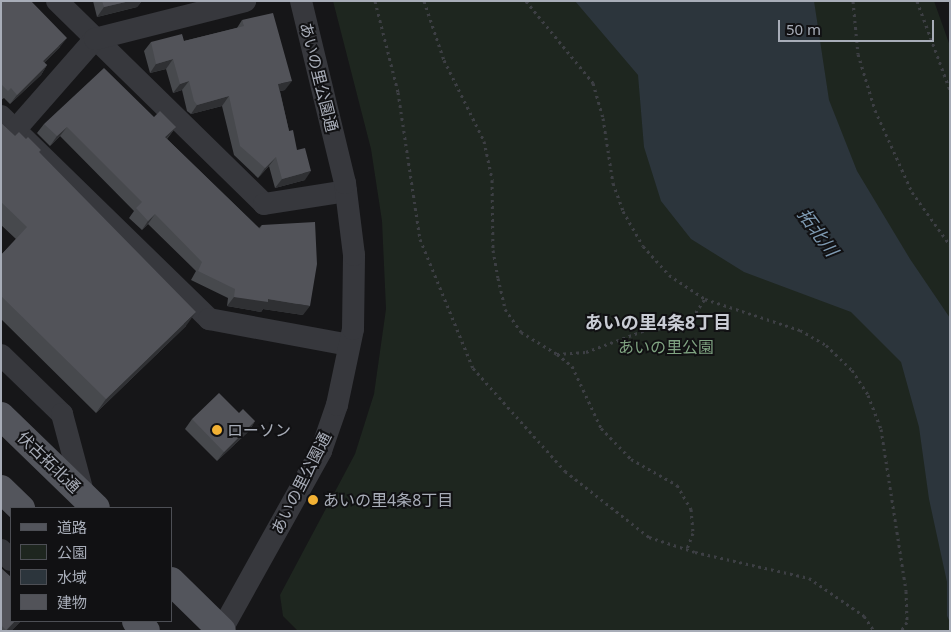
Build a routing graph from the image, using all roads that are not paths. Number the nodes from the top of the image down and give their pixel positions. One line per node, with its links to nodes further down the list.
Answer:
1 (57, 1): 5 (street)
2 (246, 1): 4 (street)
3 (301, 1): 7 (street, あいの里公園通)
4 (167, 11): 5 (street)
5 (95, 39): 6 (street); 7 (street)
6 (8, 123): 8 (street)
7 (346, 191): 8 (street, あいの里公園通)
8 (349, 345): 18 (street, あいの里公園通)
9 (1, 355): 12 (street)
10 (1, 416): 12 (main road, 伏古拓北通)
11 (1, 489): 13 (main road)
12 (90, 502)
13 (20, 507)
14 (1, 550): 15 (street)
15 (10, 559)
16 (172, 582): 18 (main road)
17 (137, 622): 19 (main road)
18 (221, 630)
19 (146, 631)

